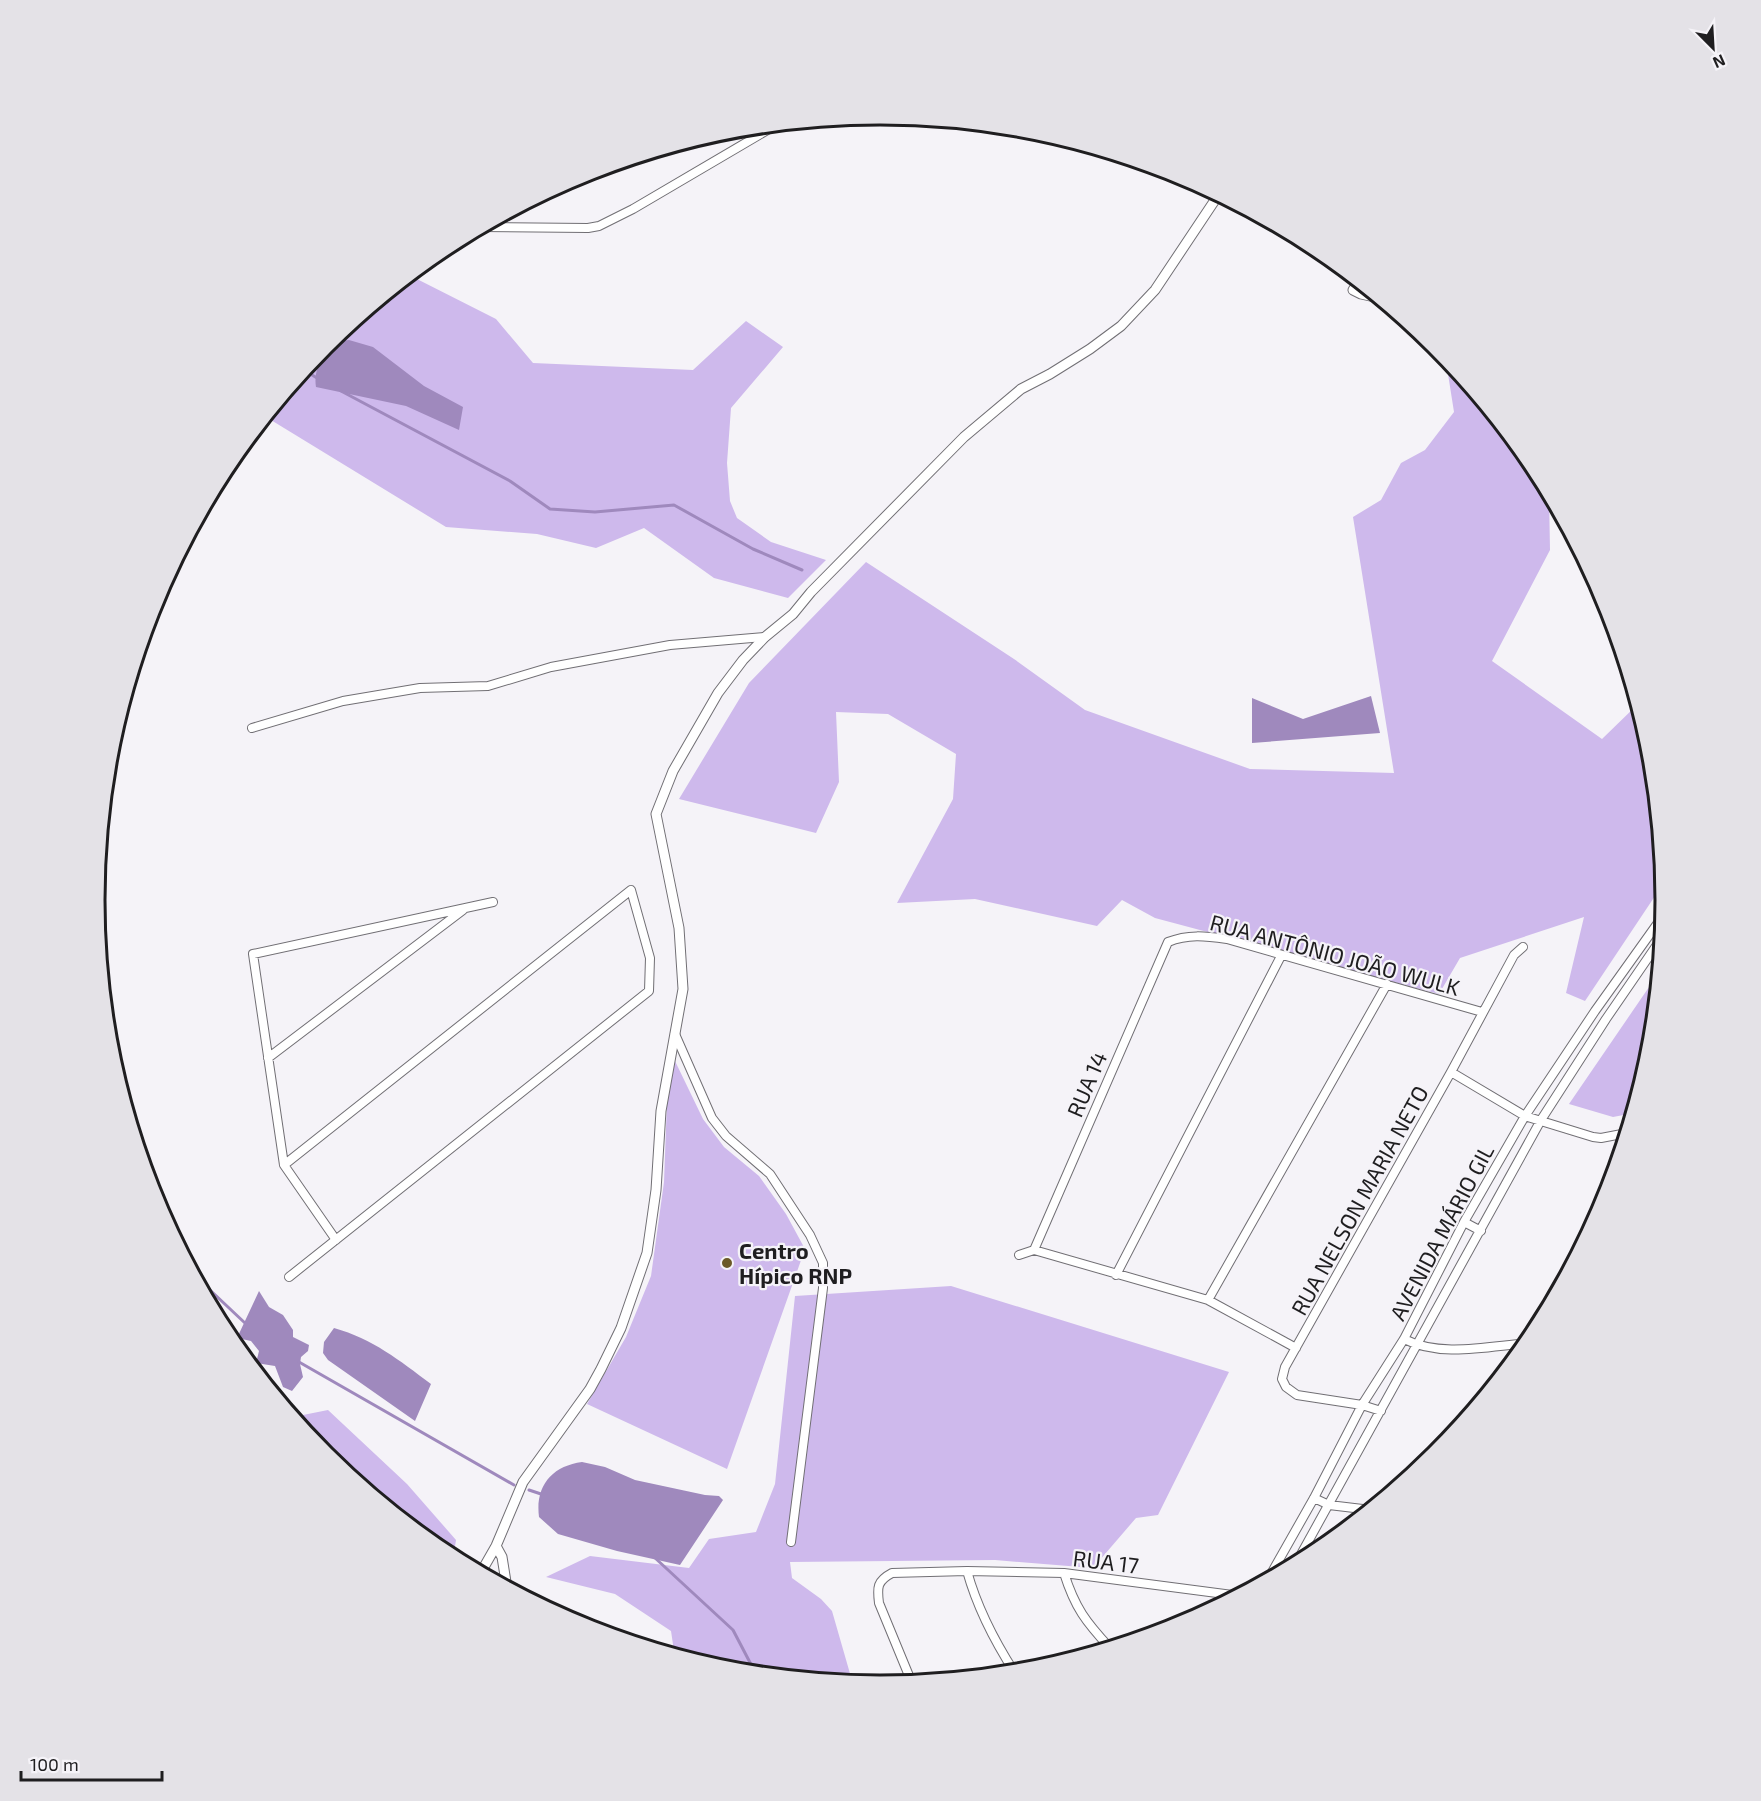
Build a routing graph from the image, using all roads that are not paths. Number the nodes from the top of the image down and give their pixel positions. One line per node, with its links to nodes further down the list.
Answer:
1 (758, 135): 3 (street)
2 (1214, 201): 6 (street)
3 (496, 227)
4 (1355, 287): 5 (street)
5 (1365, 295)
6 (765, 637): 7 (street); 19 (street)
7 (252, 728)
8 (493, 902): 9 (street)
9 (465, 908): 20 (street); 20 (street)
10 (1655, 927): 16 (street, AVENIDA MÁRIO GIL)
11 (1178, 938): 14 (street, RUA ANTÔNIO JOÃO WULK); 29 (street, RUA 14)
12 (1523, 947): 17 (street, RUA NELSON MARIA NETO)
13 (1654, 949): 18 (street, AVENIDA MÁRIO GIL)
14 (1281, 956): 15 (street, RUA ANTÔNIO JOÃO WULK); 31 (street)
15 (1387, 984): 17 (street, RUA ANTÔNIO JOÃO WULK); 33 (street)
16 (1595, 1011): 18 (street); 22 (street, AVENIDA MÁRIO GIL)
17 (1482, 1012): 21 (street, RUA NELSON MARIA NETO)
18 (1606, 1019): 23 (street, AVENIDA MÁRIO GIL)
19 (675, 1034): 43 (street); 44 (street)
20 (268, 1058): 25 (street)
21 (1451, 1072): 22 (street); 37 (street, RUA NELSON MARIA NETO)
22 (1525, 1116): 23 (street); 26 (street, AVENIDA MÁRIO GIL)
23 (1542, 1120): 24 (street); 27 (street, AVENIDA MÁRIO GIL)
24 (1617, 1135)
25 (284, 1165): 28 (street); 28 (street)
26 (1464, 1222): 27 (street); 34 (street, AVENIDA MÁRIO GIL)
27 (1481, 1231): 36 (street, AVENIDA MÁRIO GIL)
28 (336, 1240): 32 (street)
29 (1034, 1250): 30 (street); 31 (street)
30 (1019, 1255)
31 (1116, 1275): 33 (street)
32 (289, 1277)
33 (1208, 1300): 37 (street)
34 (1404, 1339): 36 (street); 38 (street, AVENIDA MÁRIO GIL)
35 (1516, 1344): 36 (street)
36 (1418, 1346): 39 (street, AVENIDA MÁRIO GIL)
37 (1296, 1348): 38 (street, RUA NELSON MARIA NETO)
38 (1362, 1405): 39 (street, RUA NELSON MARIA NETO); 40 (street, AVENIDA MÁRIO GIL)
39 (1381, 1411): 41 (street, AVENIDA MÁRIO GIL)
40 (1314, 1498): 41 (street); 47 (street, AVENIDA MÁRIO GIL)
41 (1329, 1505): 42 (street); 45 (street, AVENIDA MÁRIO GIL)
42 (1362, 1509)
43 (791, 1542)
44 (495, 1546): 46 (street); 50 (street)
45 (1304, 1549)
46 (484, 1566)
47 (1274, 1568)
48 (967, 1572): 49 (street, RUA 17); 53 (street); 54 (street, RUA 17)
49 (1064, 1574): 51 (street, RUA 17); 52 (street)
50 (505, 1579)
51 (1226, 1594)
52 (1105, 1643)
53 (1009, 1665)
54 (909, 1675)

